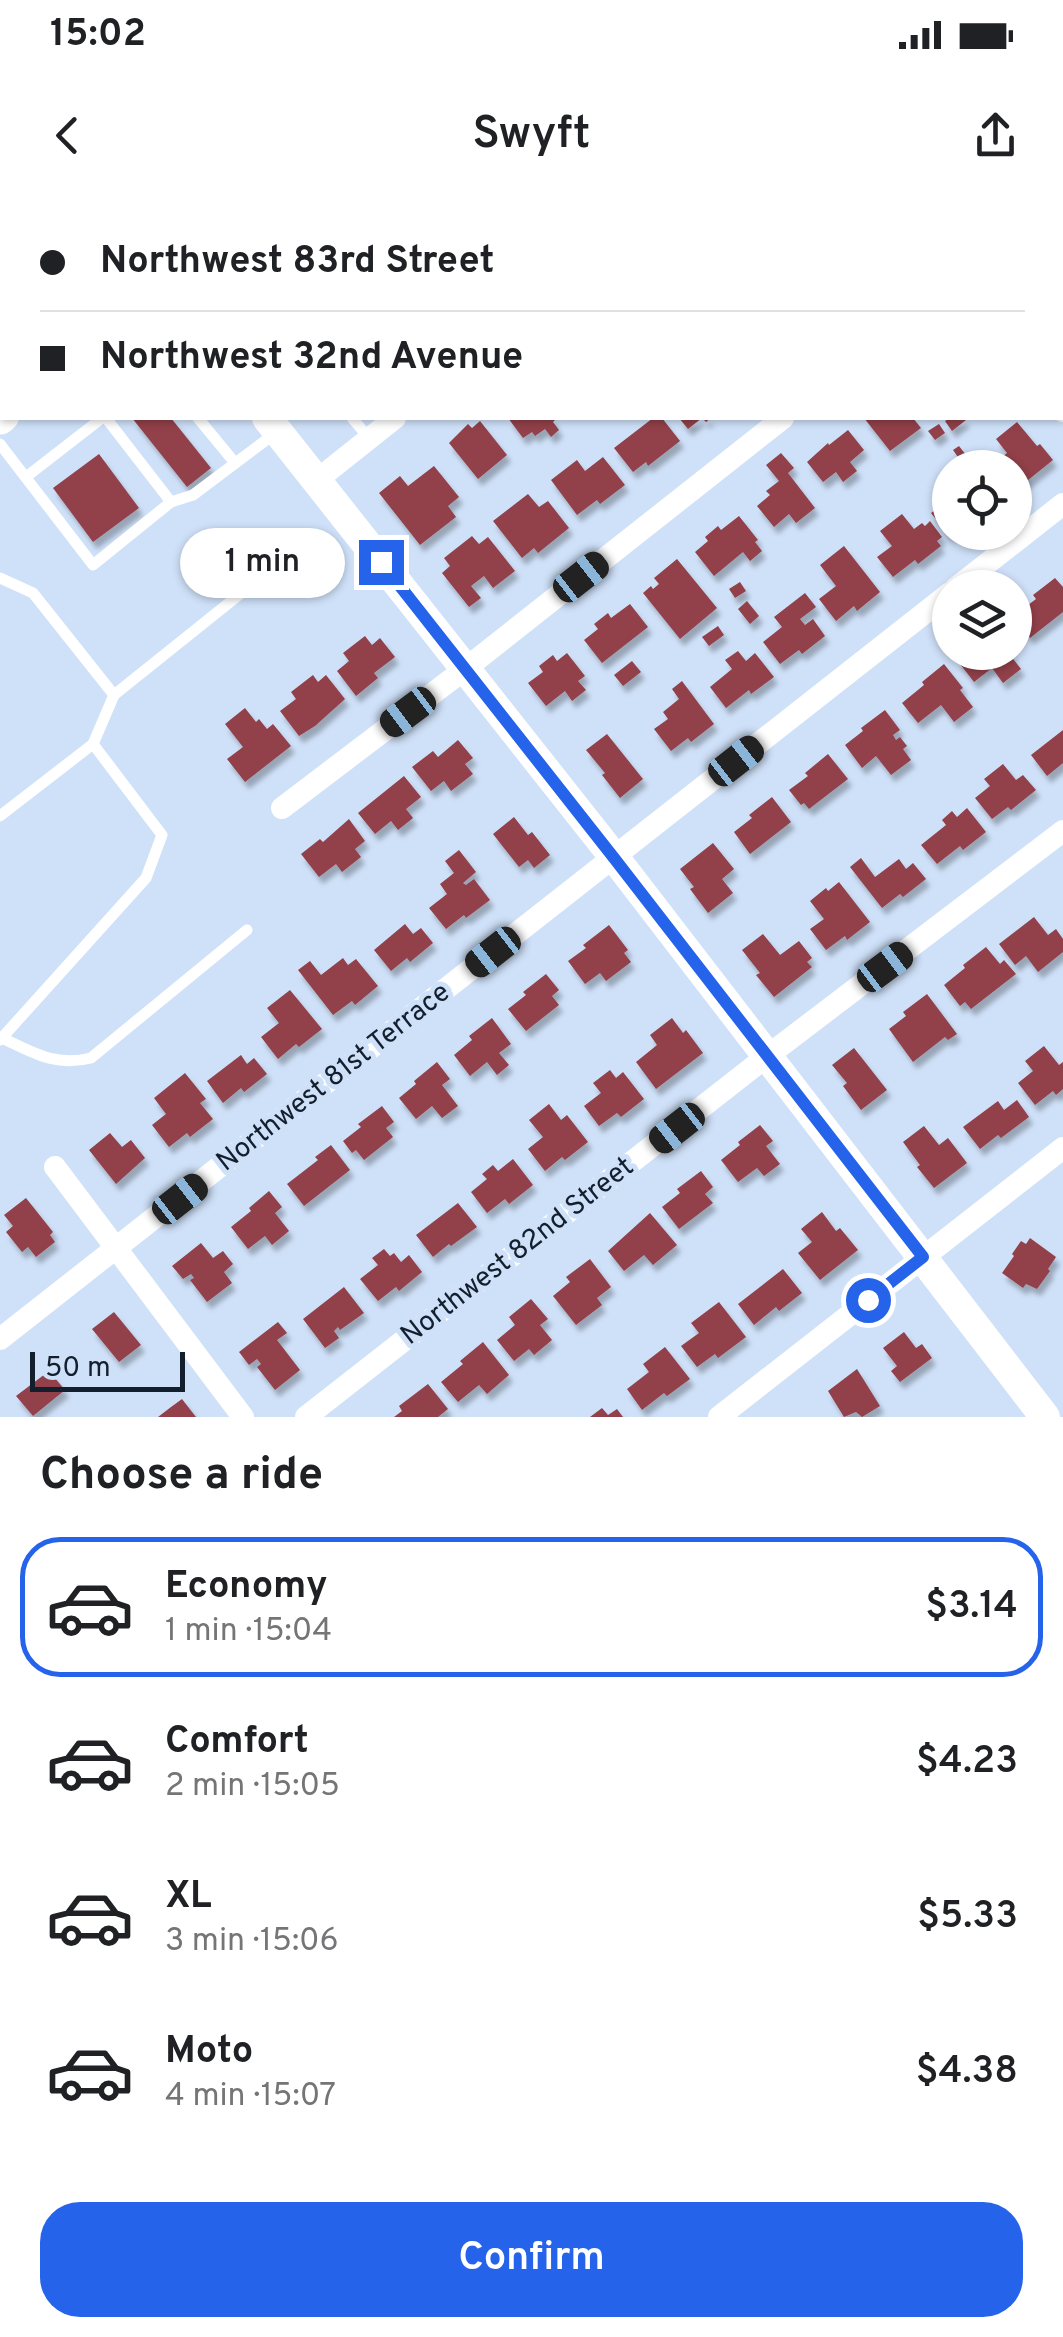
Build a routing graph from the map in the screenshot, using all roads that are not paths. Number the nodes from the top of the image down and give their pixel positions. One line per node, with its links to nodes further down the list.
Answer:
1 (101, 420): 11 (lane)
2 (106, 420): 13 (lane)
3 (200, 420): 10 (lane)
4 (354, 420): 8 (lane)
5 (392, 420): 8 (street)
6 (780, 420): 19 (street)
7 (273, 424): 10 (lane); 12 (main road)
8 (368, 438): 12 (street)
9 (0, 444): 11 (lane)
10 (235, 464): 13 (lane)
11 (26, 477): 13 (lane)
12 (316, 480): 19 (main road)
13 (171, 502)
14 (1063, 504): 16 (street)
15 (280, 562): 20 (lane)
16 (979, 570)
17 (0, 578): 20 (lane)
18 (932, 606): 25 (street, Northwest 81st Terrace)
19 (465, 668): 22 (street); 25 (main road)
20 (114, 694): 21 (lane)
21 (93, 744): 23 (lane); 27 (lane)
22 (282, 808)
23 (0, 816)
24 (1063, 831): 28 (street, Northwest 82nd Street)
25 (614, 858): 28 (main road); 31 (street, Northwest 81st Terrace)
26 (247, 930): 27 (lane)
27 (1, 1039)
28 (766, 1057): 32 (main road); 35 (street, Northwest 82nd Street)
29 (1063, 1148): 32 (street)
30 (54, 1167): 31 (street)
31 (118, 1248): 33 (street, Northwest 81st Terrace); 34 (street)
32 (923, 1257): 36 (street); 37 (main road)
33 (0, 1339)
34 (243, 1417)
35 (306, 1417)
36 (720, 1417)
37 (1044, 1417)

